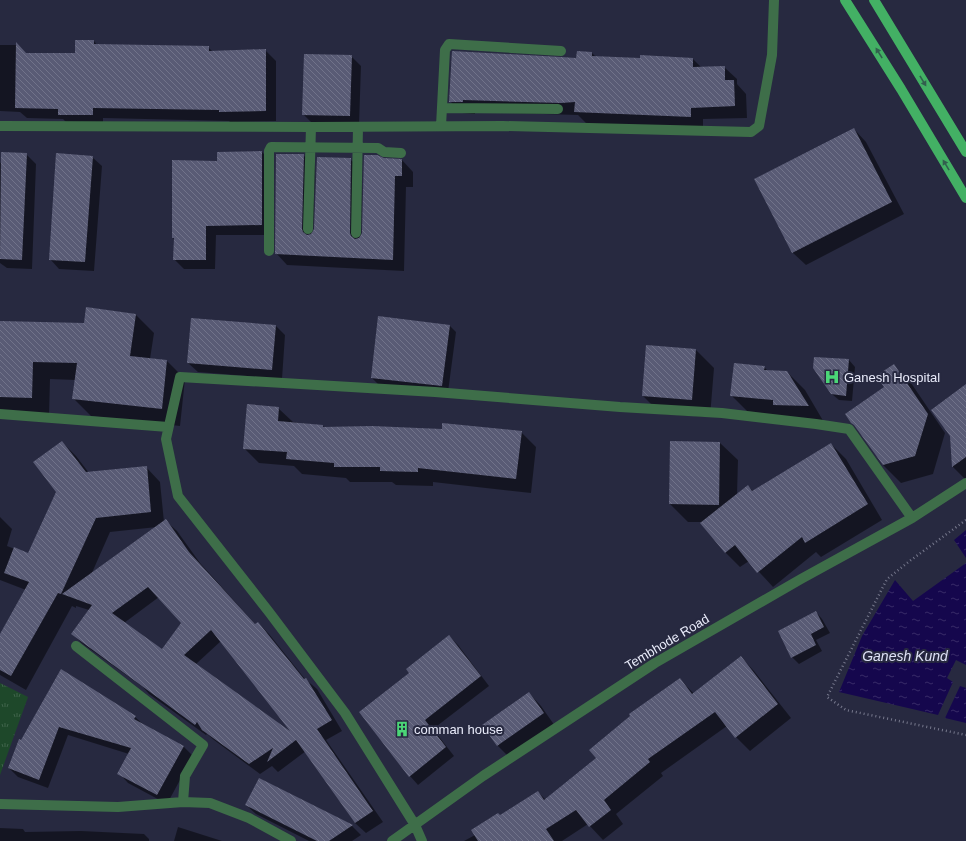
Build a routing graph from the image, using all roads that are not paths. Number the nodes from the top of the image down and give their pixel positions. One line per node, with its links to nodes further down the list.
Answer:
1 (774, 0): 10 (street)
2 (845, 0): 17 (main road, one-way to 2)
3 (874, 0): 15 (main road, one-way to 15)
4 (561, 51): 5 (street)
5 (442, 108): 6 (street); 9 (street)
6 (505, 108): 7 (street); 10 (street)
7 (558, 109)
8 (0, 126): 11 (street)
9 (441, 126): 10 (street); 12 (street)
10 (503, 126)
11 (311, 127): 12 (street); 13 (street)
12 (358, 127): 14 (street)
13 (310, 146): 14 (street); 18 (street); 20 (street)
14 (358, 147): 16 (street); 19 (street)
15 (966, 152)
16 (401, 153)
17 (966, 198)
18 (308, 229)
19 (356, 233)
20 (269, 251)
21 (0, 414): 22 (street)
22 (168, 428): 24 (street); 28 (street)
23 (966, 484): 24 (street, Tembhode Road)
24 (912, 518): 28 (street, Tembhode Road)
25 (76, 646): 26 (street)
26 (183, 802): 27 (street); 29 (street)
27 (0, 804)
28 (415, 825): 30 (street, Tembhode Road); 31 (street)
29 (291, 841)
30 (392, 841)
31 (422, 841)

